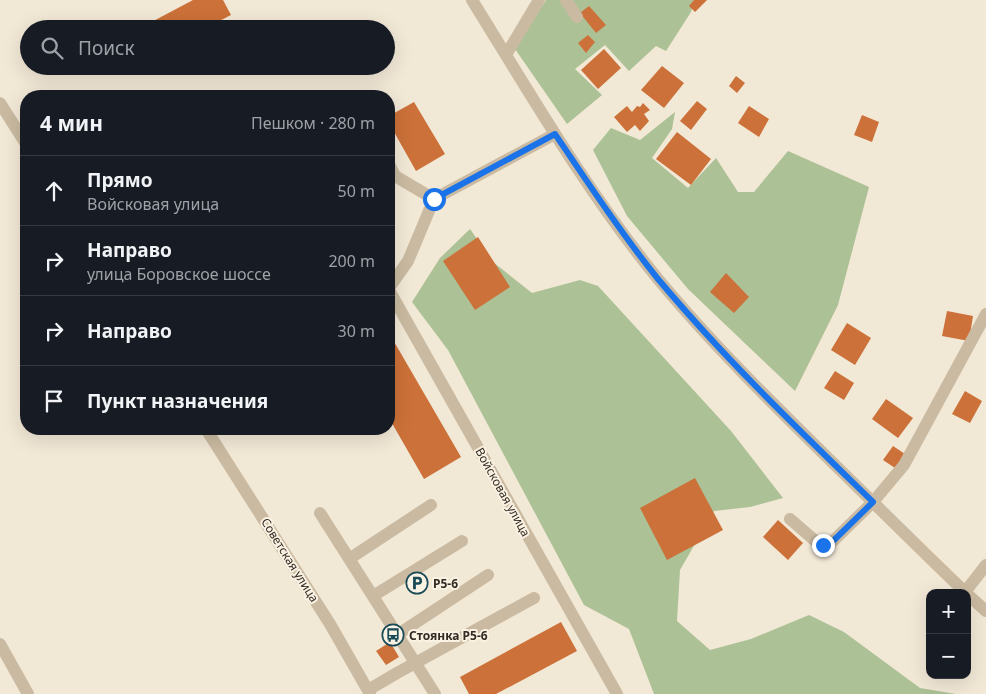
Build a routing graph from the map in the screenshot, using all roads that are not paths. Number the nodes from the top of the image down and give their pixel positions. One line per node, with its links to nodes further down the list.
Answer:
1 (472, 0): 5 (street)
2 (539, 0): 5 (street)
3 (566, 0): 4 (street)
4 (577, 17)
5 (506, 54): 7 (street)
6 (0, 103): 8 (street)
7 (555, 134): 10 (street); 15 (street)
8 (20, 135)
9 (395, 176): 10 (street)
10 (434, 199): 11 (street, Войсковая улица)
11 (395, 280)
12 (395, 300): 35 (street, Войсковая улица)
13 (986, 314): 15 (street)
14 (210, 435): 32 (street, Советская улица)
15 (873, 502): 18 (street); 23 (street)
16 (431, 505): 20 (street)
17 (320, 513): 20 (street)
18 (790, 519)
19 (462, 541): 25 (street)
20 (349, 559): 25 (street)
21 (986, 565): 24 (street)
22 (488, 575): 29 (street)
23 (962, 589)
24 (969, 589)
25 (373, 596): 29 (street)
26 (534, 598): 31 (street)
27 (971, 598): 28 (street)
28 (986, 611)
29 (397, 635): 31 (street)
30 (0, 644): 33 (street)
31 (415, 663): 32 (street); 34 (street)
32 (369, 692)
33 (28, 694)
34 (435, 694)
35 (617, 694)

